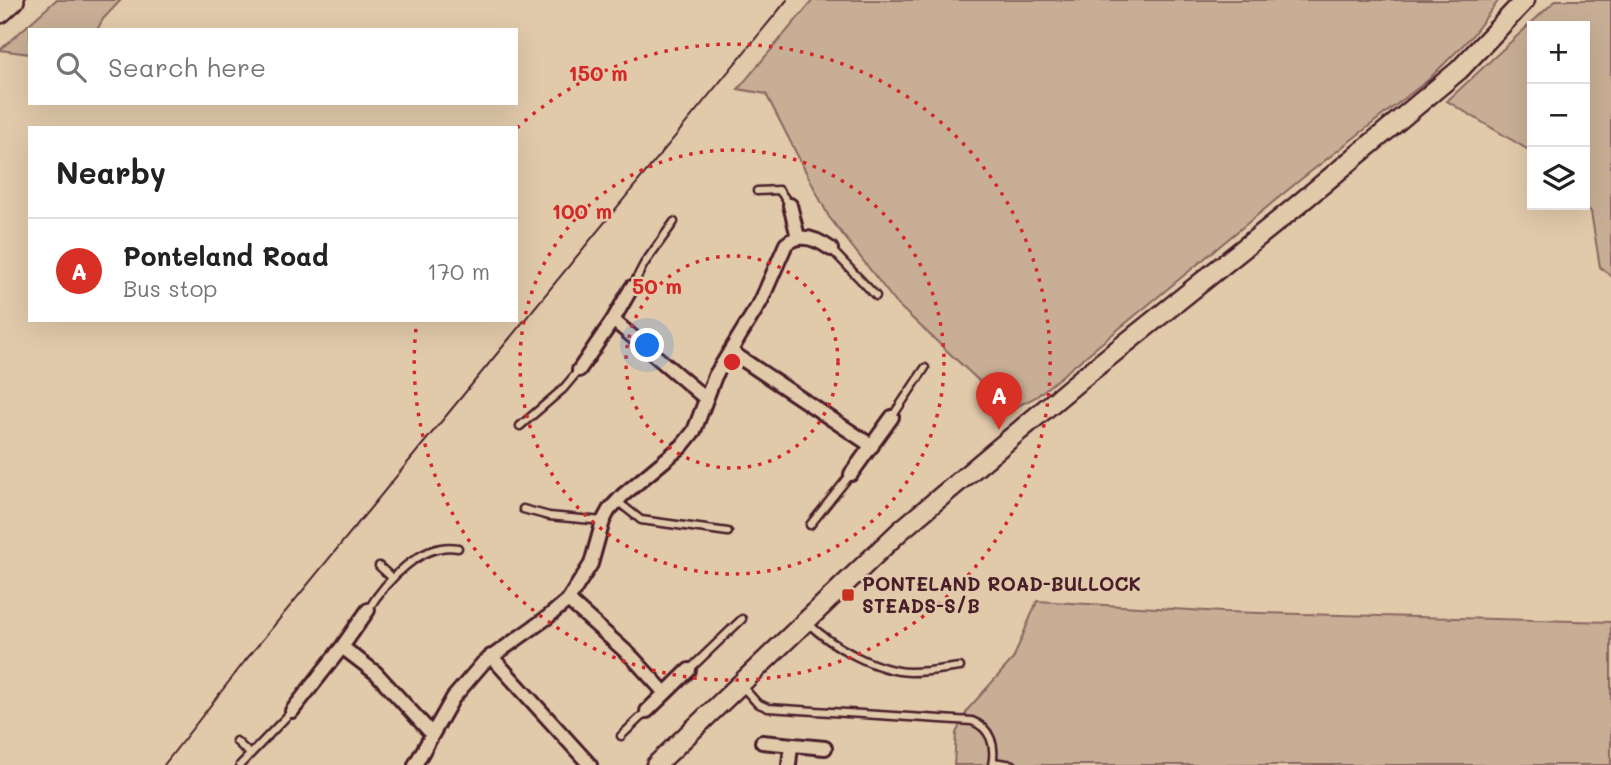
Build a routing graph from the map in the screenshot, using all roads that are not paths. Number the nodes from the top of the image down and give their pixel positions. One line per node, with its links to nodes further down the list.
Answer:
1 (13, 0): 3 (highway)
2 (1525, 0): 31 (main road)
3 (0, 12)
4 (757, 191): 5 (lane)
5 (790, 205): 7 (street)
6 (674, 222): 9 (lane)
7 (798, 237): 8 (street); 12 (street)
8 (831, 249): 10 (lane)
9 (632, 286): 11 (street)
10 (876, 296)
11 (613, 320): 14 (street); 15 (street)
12 (730, 351): 15 (street); 18 (street)
13 (925, 368): 16 (lane)
14 (579, 370): 17 (lane)
15 (705, 398): 20 (street)
16 (892, 418): 18 (street)
17 (520, 426)
18 (872, 446): 19 (street)
19 (851, 474): 23 (lane)
20 (617, 502): 22 (street); 24 (lane)
21 (523, 509): 22 (lane)
22 (603, 521): 28 (street)
23 (810, 525)
24 (728, 532)
25 (458, 548): 27 (lane)
26 (379, 566): 27 (lane)
27 (391, 578): 29 (lane)
28 (568, 600): 33 (street); 37 (street)
29 (368, 610): 32 (street)
30 (743, 618): 35 (lane)
31 (806, 621): 34 (lane); 36 (main road)
32 (342, 648): 38 (street); 40 (street)
33 (492, 656): 40 (street); 50 (street)
34 (960, 667)
35 (689, 670): 37 (street)
36 (740, 683): 47 (lane); 51 (main road)
37 (665, 692): 39 (street)
38 (292, 711): 46 (lane)
39 (647, 711): 41 (lane)
40 (432, 734): 49 (street)
41 (621, 736)
42 (236, 741): 46 (lane)
43 (762, 742): 44 (street)
44 (791, 745): 45 (street); 52 (street)
45 (825, 748)
46 (250, 754): 48 (lane)
47 (992, 763): 53 (lane)
48 (240, 765)
49 (415, 765)
50 (590, 765)
51 (656, 765)
52 (789, 765)
53 (1013, 765)

